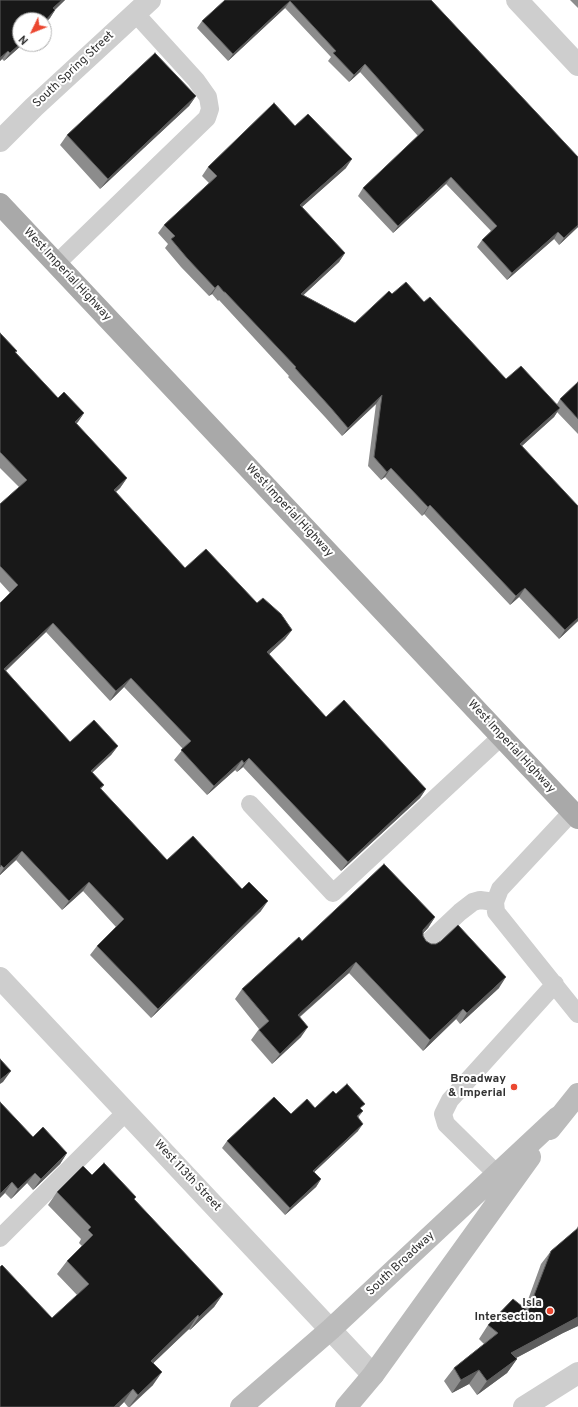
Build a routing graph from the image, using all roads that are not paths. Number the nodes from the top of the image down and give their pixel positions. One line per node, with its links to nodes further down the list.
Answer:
1 (517, 0): 3 (street)
2 (142, 7): 4 (street, South Spring Street); 6 (lane)
3 (578, 65)
4 (0, 141)
5 (0, 204): 6 (main road, West Imperial Highway)
6 (56, 264): 7 (main road, West Imperial Highway)
7 (501, 737): 8 (lane); 9 (main road, West Imperial Highway)
8 (250, 804)
9 (575, 815): 10 (lane)
10 (495, 902): 11 (lane); 12 (lane)
11 (426, 944)
12 (554, 984): 14 (lane); 17 (lane)
13 (3, 988): 16 (street, West 113th Street)
14 (578, 1014)
15 (578, 1094): 17 (main road, South Broadway)
16 (126, 1112): 18 (lane); 19 (street, West 113th Street)
17 (503, 1180): 19 (main road, South Broadway); 21 (main road, South Broadway)
18 (0, 1238)
19 (330, 1329): 21 (street, West 113th Street); 22 (main road, South Broadway)
20 (578, 1373): 24 (street)
21 (373, 1375): 23 (main road, South Broadway)
22 (241, 1407)
23 (346, 1407)
24 (524, 1407)

